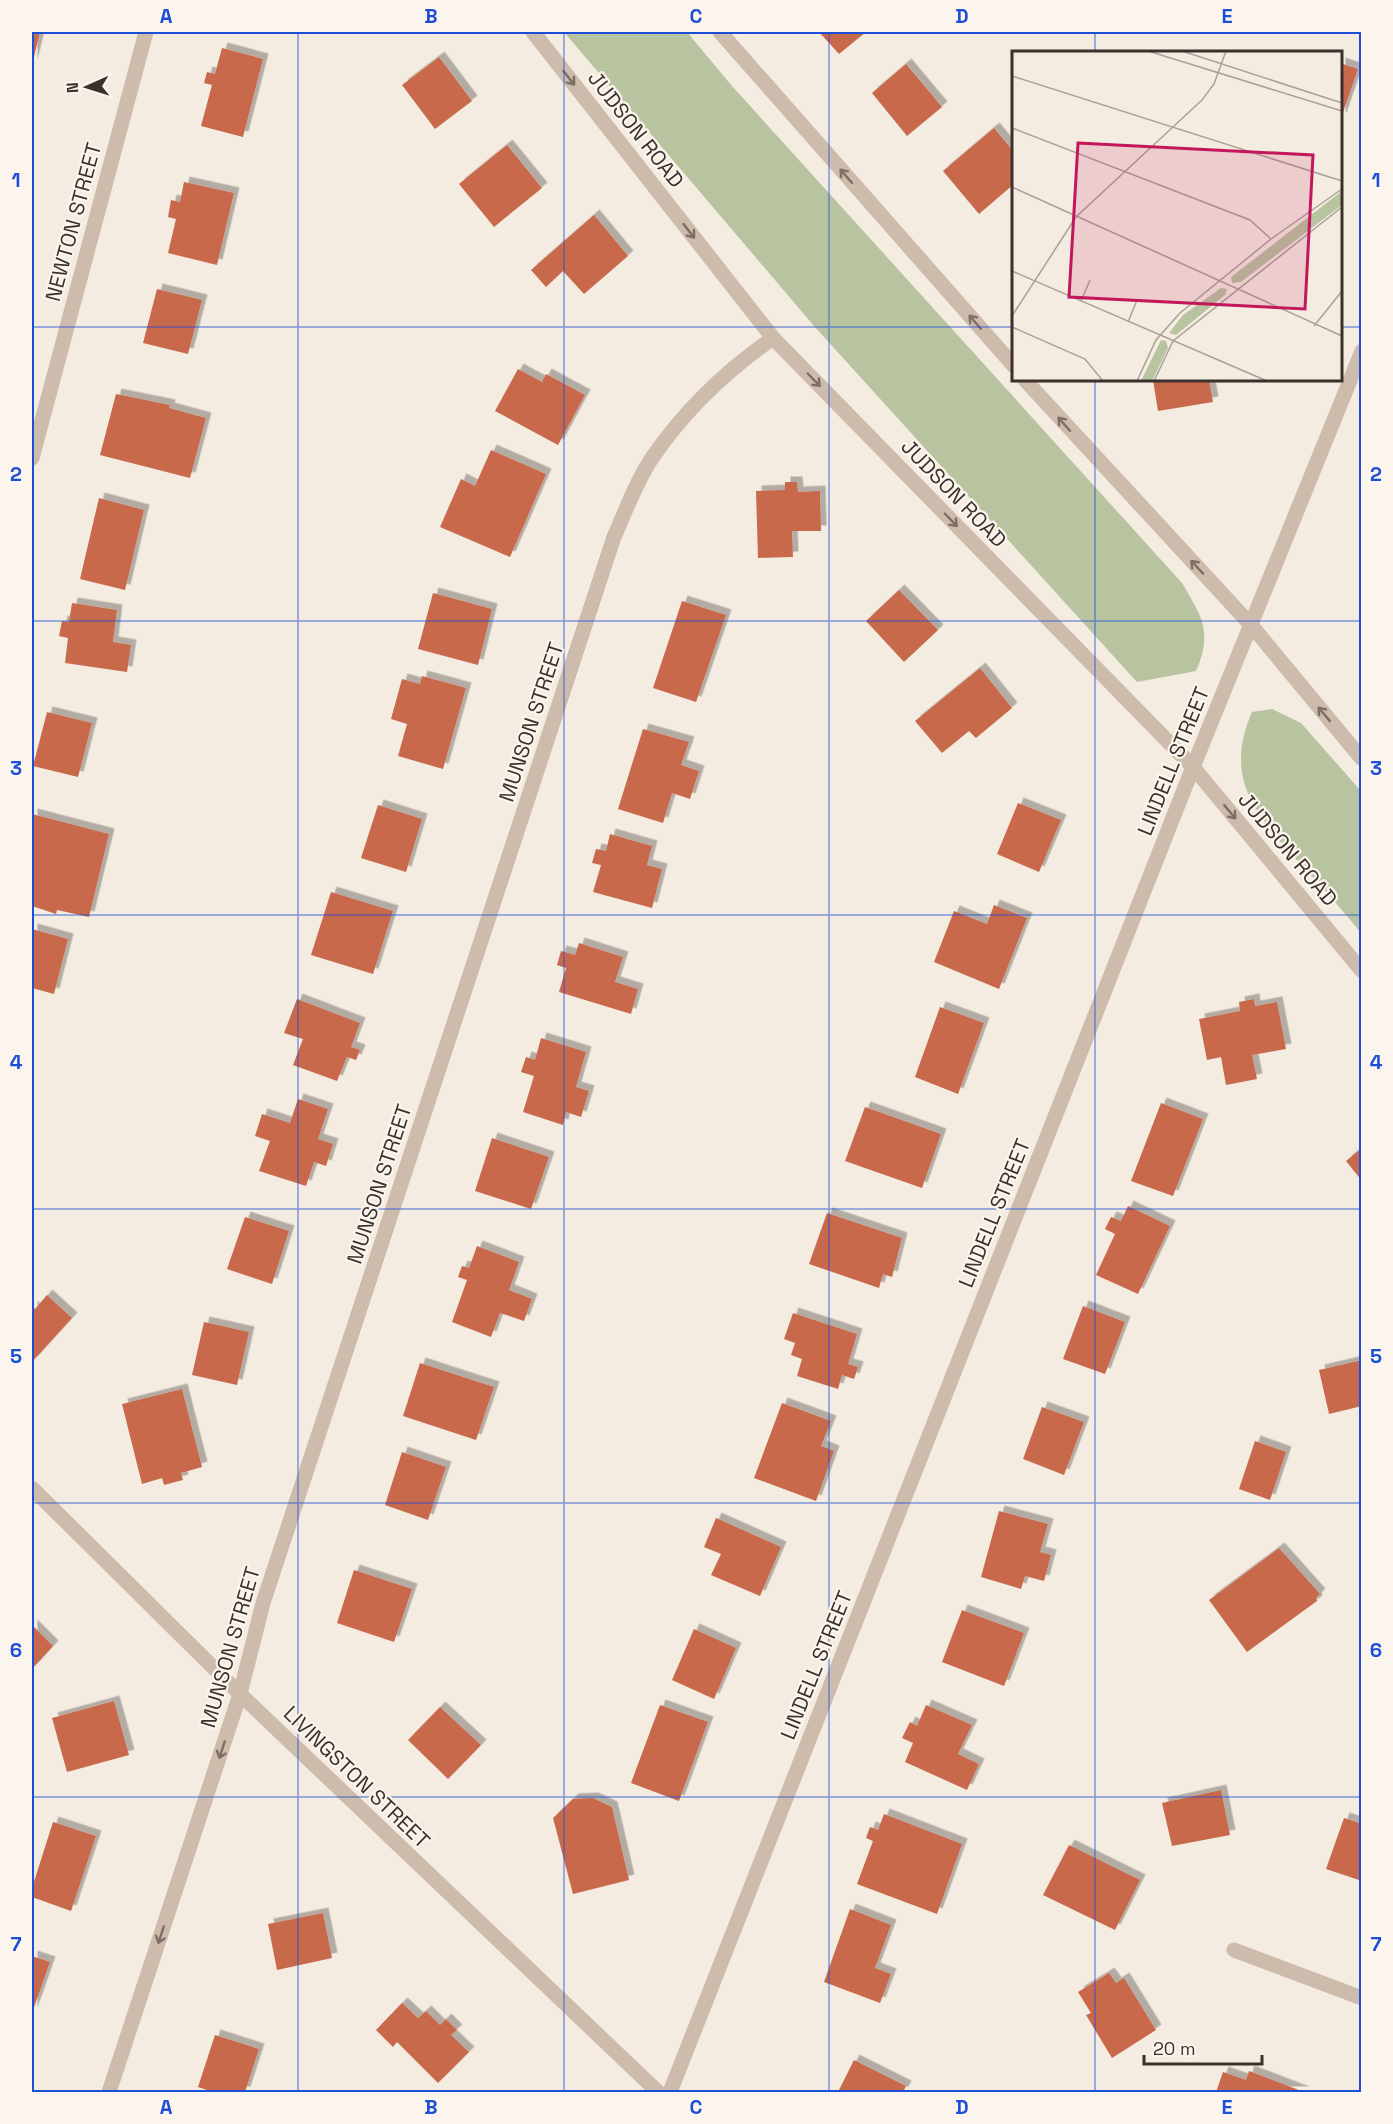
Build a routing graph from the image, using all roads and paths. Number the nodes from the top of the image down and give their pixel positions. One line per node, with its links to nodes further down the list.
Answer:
1 (146, 32): 8 (street, NEWTON STREET)
2 (533, 32): 4 (street, JUDSON ROAD, one-way to 4)
3 (720, 32): 6 (street, one-way to 3)
4 (773, 338): 11 (street, JUDSON ROAD, one-way to 11); 14 (street, MUNSON STREET)
5 (1362, 351): 9 (street, LINDELL STREET)
6 (1012, 364)
7 (1026, 381): 9 (street, one-way to 7)
8 (32, 458)
9 (1251, 624): 10 (street, one-way to 9); 11 (street, LINDELL STREET)
10 (1362, 759)
11 (1193, 767): 12 (street, JUDSON ROAD, one-way to 12); 19 (street, LINDELL STREET)
12 (1362, 971)
13 (32, 1488): 14 (street, LIVINGSTON STREET)
14 (240, 1694): 17 (street, MUNSON STREET, one-way to 17); 18 (street, LIVINGSTON STREET)
15 (1234, 1950): 16 (street)
16 (1362, 1998)
17 (109, 2092)
18 (658, 2092)
19 (670, 2092)

